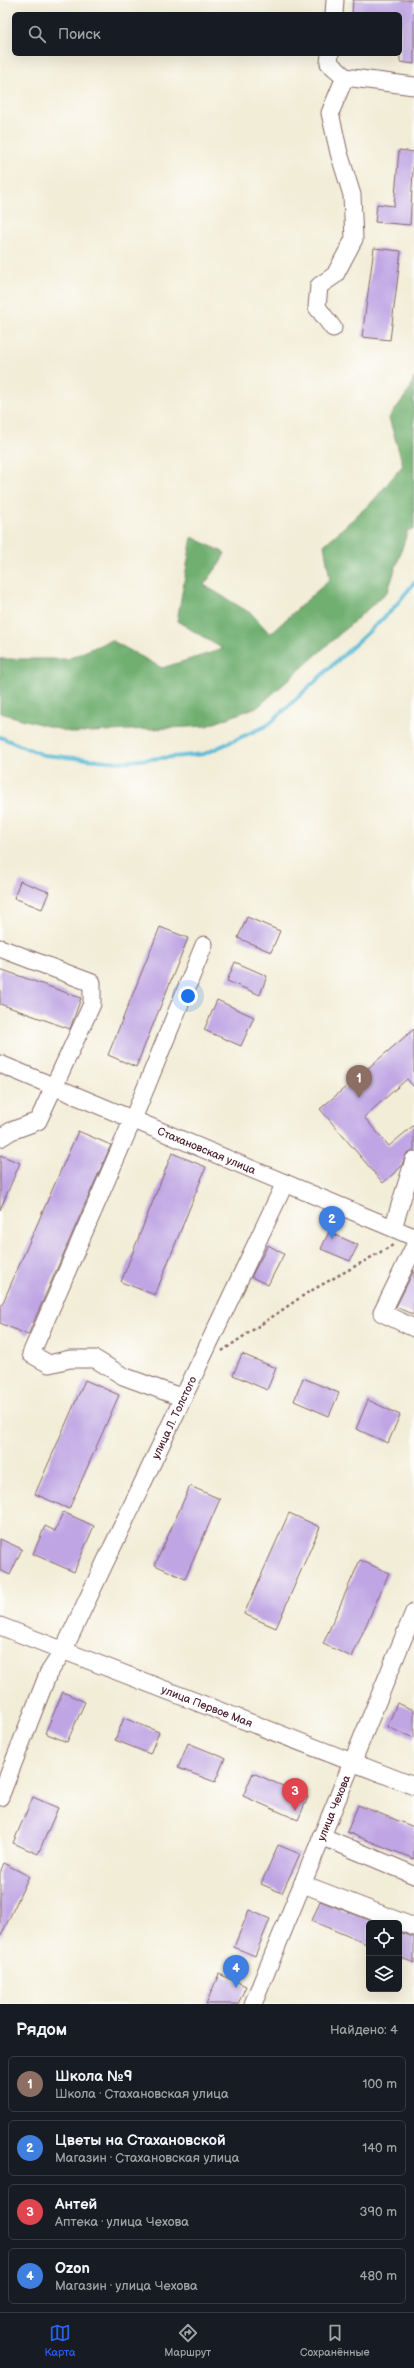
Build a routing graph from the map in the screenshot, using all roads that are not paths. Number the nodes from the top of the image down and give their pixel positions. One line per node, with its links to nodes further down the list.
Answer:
1 (335, 0): 2 (street)
2 (334, 12)
3 (330, 56): 4 (street)
4 (345, 77): 5 (street); 6 (street)
5 (414, 86)
6 (333, 328)
7 (204, 945): 11 (street)
8 (0, 948): 10 (street)
9 (0, 1064): 10 (street, Стахановская улица)
10 (55, 1086): 11 (street, Стахановская улица); 12 (street)
11 (134, 1119): 14 (street, Стахановская улица); 19 (street)
12 (0, 1138)
13 (414, 1160): 15 (street)
14 (285, 1184): 15 (street, Стахановская улица); 19 (street, улица Л. Толстого)
15 (394, 1236): 16 (street, Стахановская улица)
16 (414, 1237)
17 (414, 1247): 18 (street)
18 (414, 1328)
19 (183, 1398): 22 (street, улица Л. Толстого)
20 (414, 1612): 23 (street, улица Чехова)
21 (0, 1626): 22 (street, улица Первое Мая)
22 (64, 1652): 23 (street, улица Первое Мая); 25 (street, улица Л. Толстого)
23 (352, 1761): 24 (street, улица Первое Мая); 26 (street, улица Чехова)
24 (414, 1786)
25 (0, 1797)
26 (321, 1836): 27 (street); 28 (street, улица Чехова)
27 (414, 1875)
28 (303, 1884): 29 (street); 30 (street, улица Чехова)
29 (414, 1927)
30 (253, 2004)

